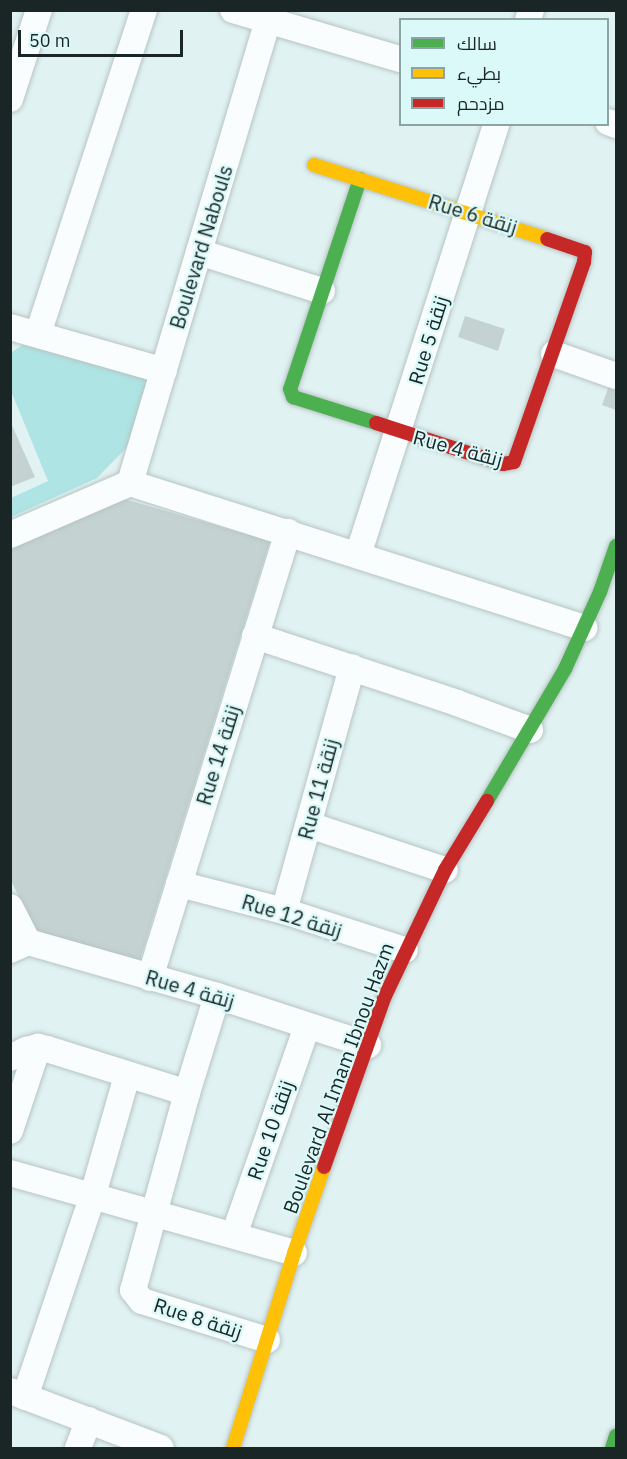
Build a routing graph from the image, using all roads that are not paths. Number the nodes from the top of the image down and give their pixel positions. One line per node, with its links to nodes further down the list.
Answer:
1 (39, 10): 6 (street)
2 (144, 10): 15 (street)
3 (233, 10): 4 (street)
4 (270, 15): 5 (street); 11 (street, Boulevard Nabouls)
5 (399, 59)
6 (10, 99)
7 (495, 126): 10 (street, Rue 5 زنقة)
8 (314, 165): 9 (street, Rue 6 زنقة)
9 (360, 179): 10 (street, Rue 6 زنقة); 13 (street)
10 (467, 212): 12 (street, Rue 6 زنقة); 19 (street, Rue 5 زنقة)
11 (199, 252): 13 (street); 17 (street, Boulevard Nabouls)
12 (585, 252): 16 (street, Rue 4 زنقة)
13 (322, 291): 19 (street, Rue 4 زنقة)
14 (10, 327): 15 (street)
15 (38, 334): 17 (street)
16 (554, 354): 18 (street); 19 (street, Rue 4 زنقة)
17 (164, 371): 20 (street, Boulevard Nabouls)
18 (616, 376)
19 (399, 432): 24 (street, Rue 5 زنقة)
20 (130, 483): 21 (street); 22 (street)
21 (288, 532): 24 (street); 26 (street, Rue 14 زنقة)
22 (10, 535)
23 (616, 546): 25 (street, Boulevard Al Imam Ibnou Hazm)
24 (358, 555): 25 (street)
25 (584, 628): 28 (street, Boulevard Al Imam Ibnou Hazm)
26 (255, 636): 27 (street); 31 (street, Rue 14 زنقة)
27 (351, 667): 28 (street); 29 (street, Rue 11 زنقة)
28 (531, 730): 30 (street, Boulevard Al Imam Ibnou Hazm)
29 (309, 825): 30 (street); 33 (street, Rue 11 زنقة)
30 (445, 870): 35 (street, Boulevard Al Imam Ibnou Hazm)
31 (179, 884): 33 (street, Rue 12 زنقة); 36 (street, Rue 14 زنقة)
32 (10, 907): 34 (street)
33 (284, 911): 35 (street, Rue 12 زنقة)
34 (19, 946): 36 (street, Rue 4 زنقة)
35 (405, 950): 39 (street, Boulevard Al Imam Ibnou Hazm)
36 (150, 978): 37 (street, Rue 4 زنقة)
37 (217, 996): 38 (street, Rue 4 زنقة); 43 (street)
38 (307, 1026): 39 (street, Rue 4 زنقة); 48 (street, Rue 10 زنقة)
39 (368, 1046): 49 (street, Boulevard Al Imam Ibnou Hazm)
40 (38, 1047): 41 (street); 42 (street); 44 (street)
41 (10, 1058)
42 (127, 1076): 43 (street); 46 (street)
43 (187, 1093): 47 (street)
44 (10, 1131)
45 (10, 1173): 46 (street)
46 (92, 1198): 47 (street); 51 (street)
47 (155, 1212): 48 (street); 50 (street, Rue 8 زنقة)
48 (234, 1235): 49 (street)
49 (294, 1253): 50 (street, Boulevard Al Imam Ibnou Hazm)
50 (267, 1340): 56 (street, Boulevard Al Imam Ibnou Hazm)
51 (18, 1394): 52 (street)
52 (88, 1420): 54 (street); 55 (street)
53 (616, 1436): 57 (street)
54 (78, 1449)
55 (161, 1449)
56 (233, 1449)
57 (612, 1449)

